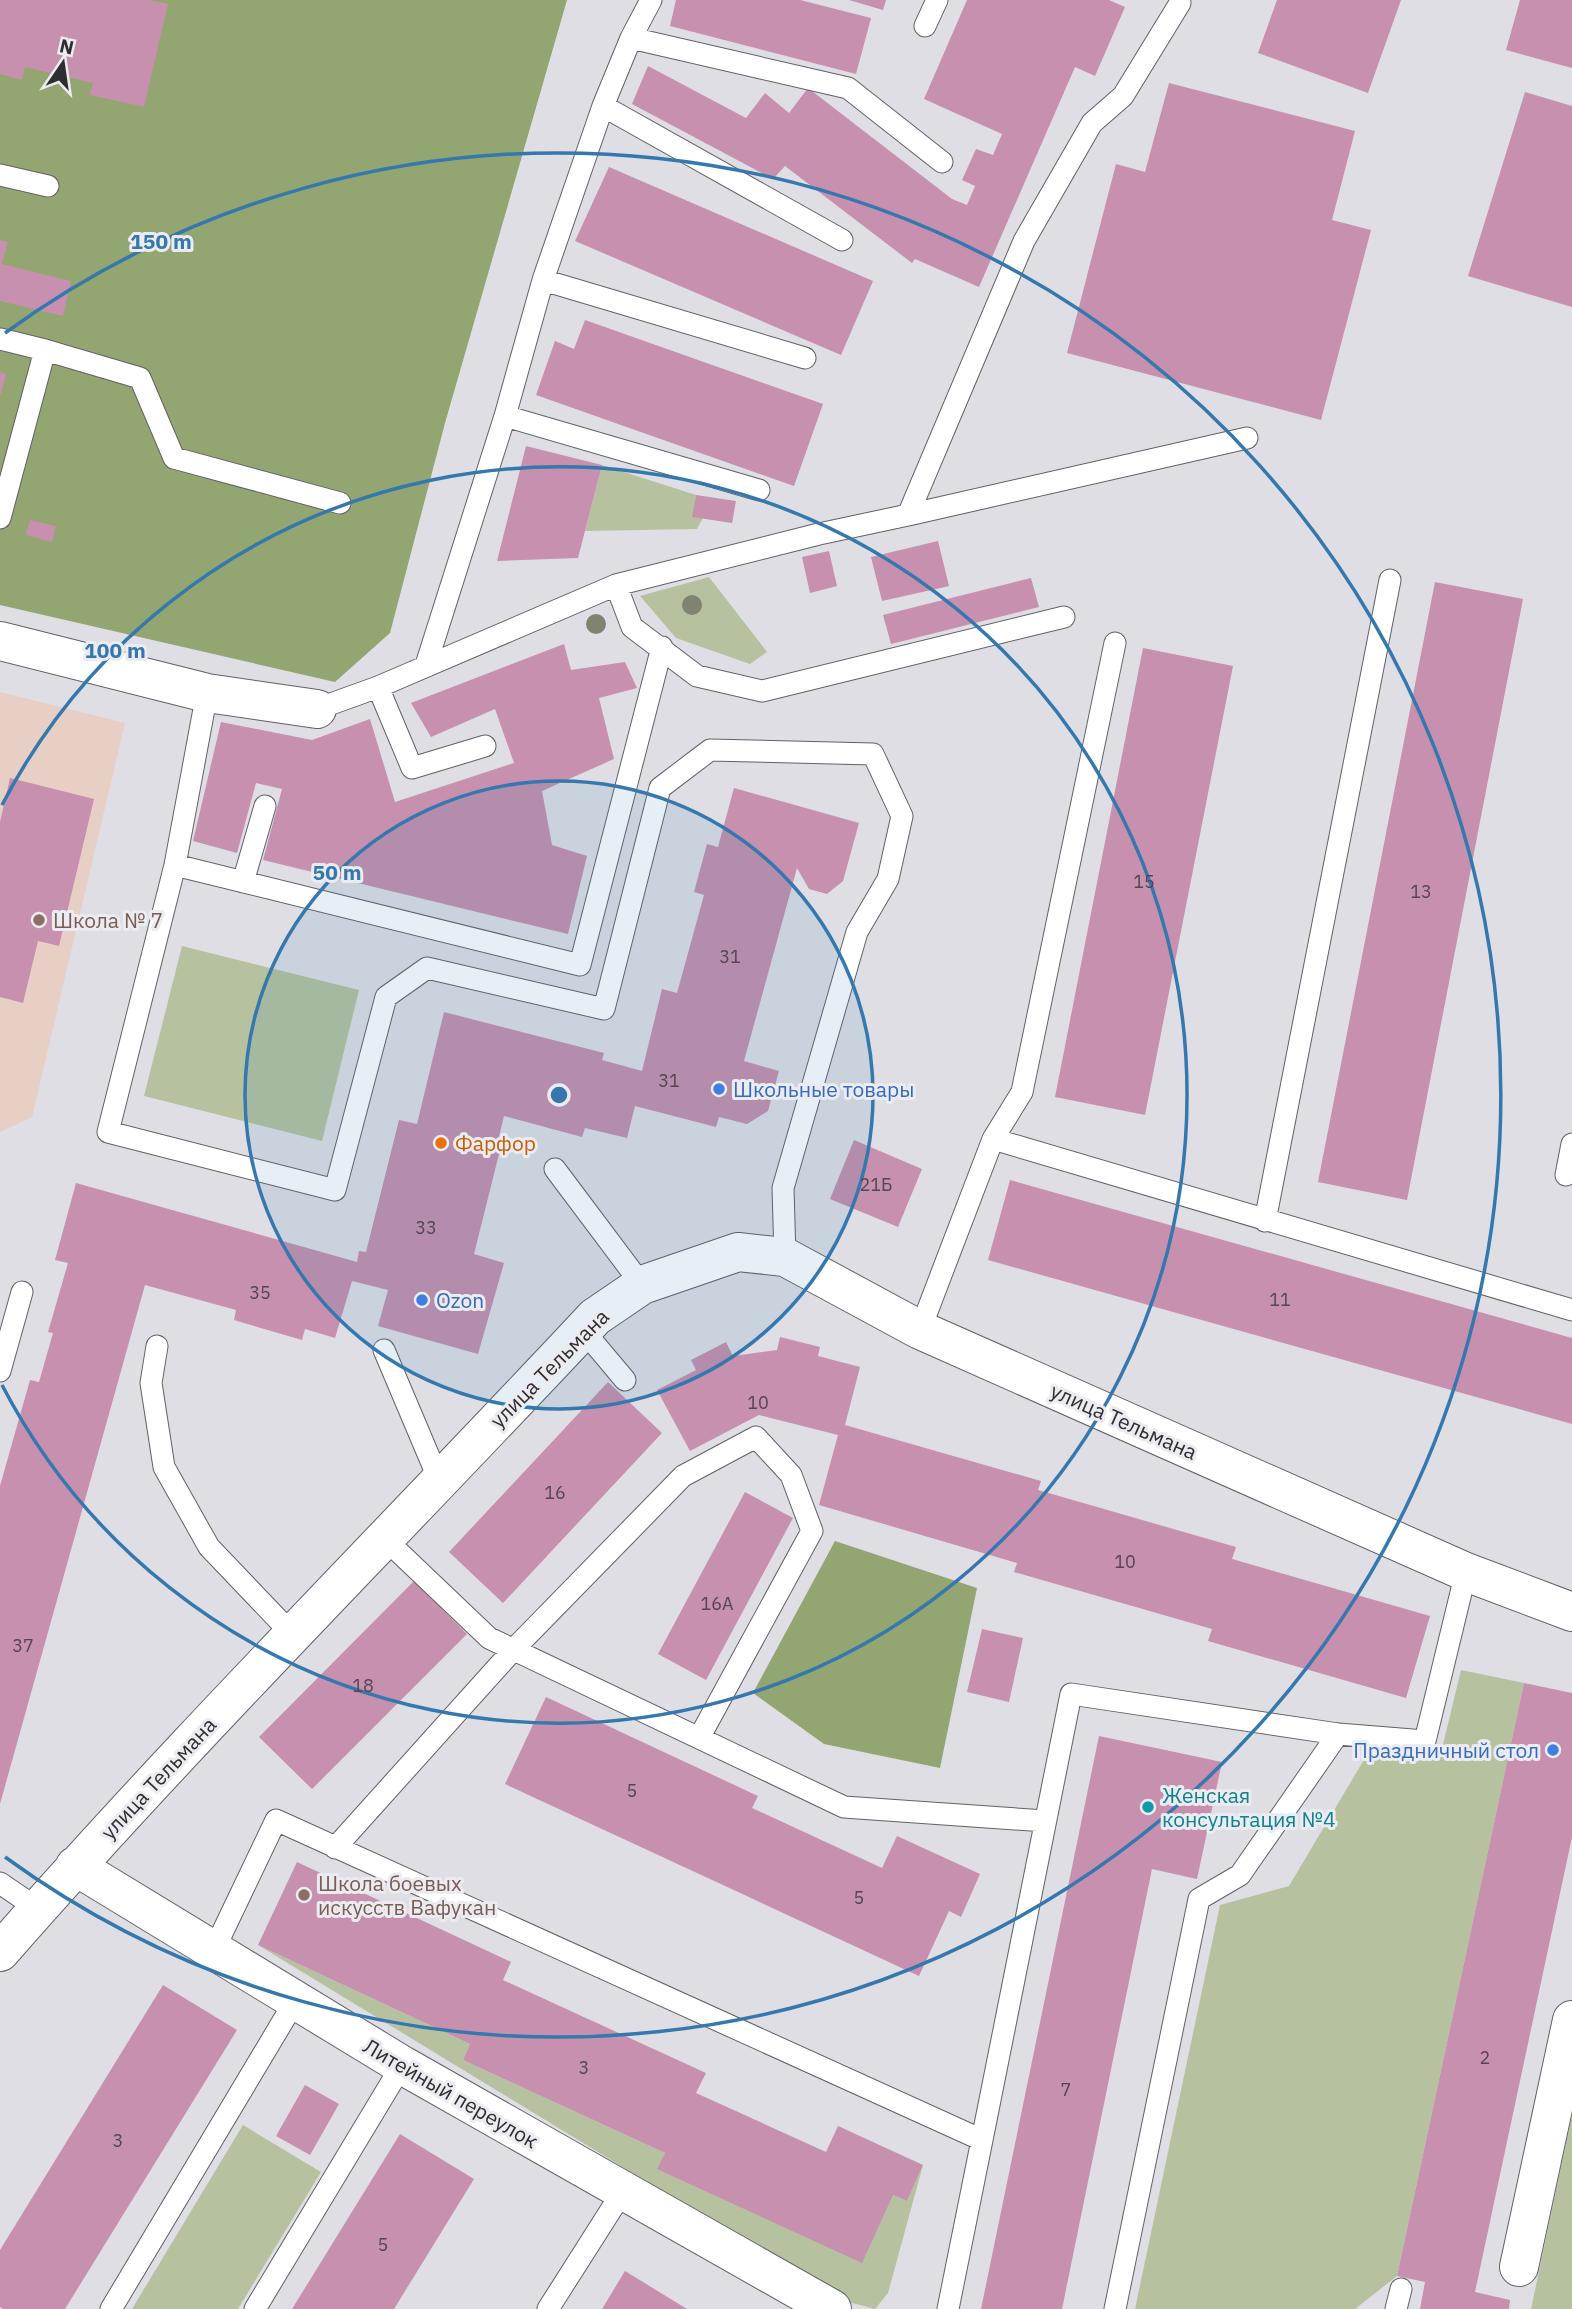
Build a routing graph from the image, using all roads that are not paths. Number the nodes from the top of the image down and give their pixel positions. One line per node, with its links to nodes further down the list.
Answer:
1 (651, 0): 5 (lane)
2 (937, 0): 4 (lane)
3 (1180, 3): 19 (lane)
4 (925, 26)
5 (631, 38): 6 (lane); 7 (lane)
6 (604, 106): 10 (lane); 11 (lane)
7 (942, 162)
8 (0, 175): 9 (lane)
9 (48, 186)
10 (842, 240)
11 (543, 280): 14 (lane); 15 (lane)
12 (0, 339): 13 (lane)
13 (46, 350): 18 (lane); 20 (lane)
14 (805, 358)
15 (505, 416): 17 (lane); 27 (lane)
16 (1247, 438): 19 (lane)
17 (759, 490)
18 (340, 503)
19 (908, 515): 22 (lane)
20 (0, 518)
21 (1390, 579): 39 (lane)
22 (617, 585): 26 (lane); 27 (lane)
23 (1064, 617): 26 (lane)
24 (0, 641): 29 (street)
25 (1115, 643): 35 (lane)
26 (662, 647): 34 (lane)
27 (426, 666): 28 (lane)
28 (378, 687): 30 (lane); 31 (lane)
29 (207, 693): 30 (street); 33 (lane)
30 (317, 709)
31 (485, 746)
32 (265, 806): 34 (lane)
33 (174, 865): 34 (lane); 40 (lane)
34 (243, 882)
35 (993, 1139): 39 (lane); 45 (lane)
36 (1572, 1144): 38 (lane)
37 (555, 1169): 41 (lane)
38 (1566, 1175)
39 (1265, 1221): 43 (lane)
40 (785, 1257): 41 (street, улица Тельмана); 45 (street, улица Тельмана)
41 (642, 1285): 44 (street, улица Тельмана)
42 (22, 1292): 48 (lane)
43 (1572, 1310)
44 (583, 1330): 49 (lane); 50 (street, улица Тельмана)
45 (920, 1330): 52 (street, улица Тельмана)
46 (157, 1346): 54 (lane)
47 (384, 1350): 50 (lane)
48 (0, 1371)
49 (625, 1380)
50 (439, 1480): 51 (street, улица Тельмана)
51 (384, 1538): 54 (street, улица Тельмана); 55 (lane)
52 (1466, 1573): 53 (street, улица Тельмана); 56 (lane)
53 (1570, 1604)
54 (292, 1634): 60 (street, улица Тельмана)
55 (513, 1650): 57 (lane); 57 (lane); 59 (lane)
56 (1338, 1734): 58 (lane); 76 (lane)
57 (699, 1738): 58 (lane)
58 (1045, 1821): 68 (lane)
59 (335, 1848): 64 (lane); 68 (lane)
60 (75, 1867): 62 (street, улица Тельмана); 64 (street, Литейный переулок)
61 (0, 1882): 62 (lane)
62 (38, 1909): 63 (street, улица Тельмана)
63 (0, 1952)
64 (213, 1952): 65 (street, Литейный переулок)
65 (295, 2001): 67 (street, Литейный переулок); 71 (lane)
66 (1572, 2020): 70 (street)
67 (402, 2065): 69 (street, Литейный переулок); 72 (lane)
68 (982, 2140): 75 (lane)
69 (624, 2191): 73 (lane); 74 (street, Литейный переулок)
70 (1519, 2267)
71 (111, 2309)
72 (255, 2309)
73 (548, 2309)
74 (832, 2309)
75 (948, 2309)
76 (1115, 2309)

